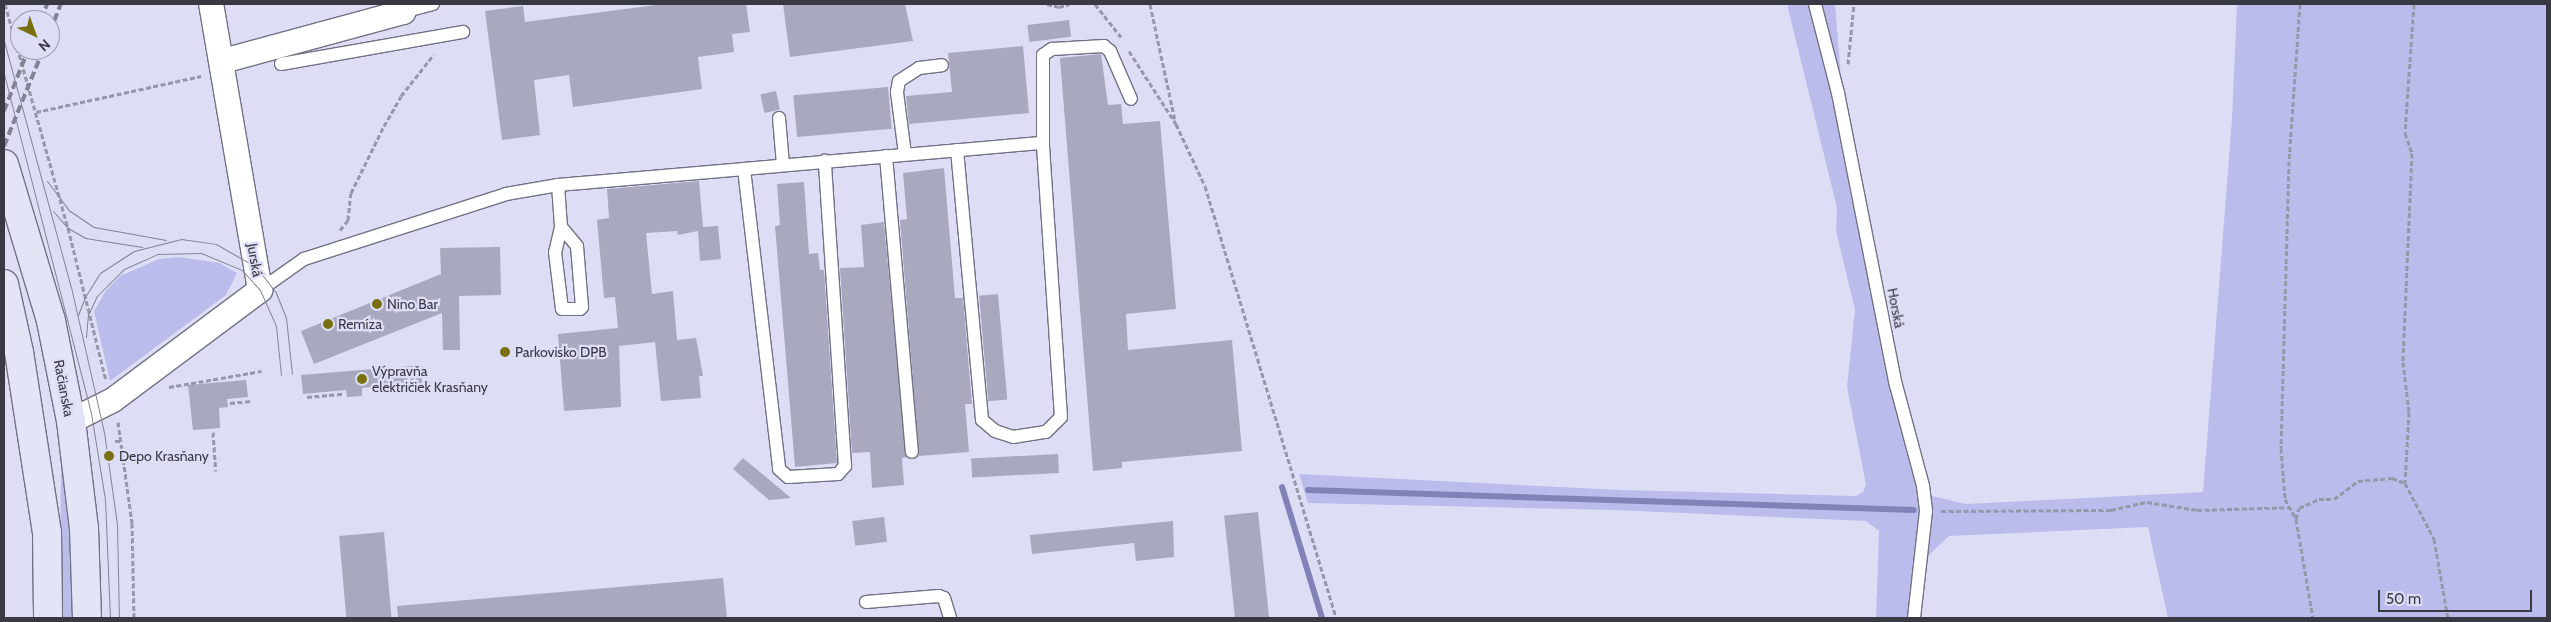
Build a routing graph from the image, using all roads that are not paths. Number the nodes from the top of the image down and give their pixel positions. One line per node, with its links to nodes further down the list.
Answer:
1 (211, 4): 8 (street, Jurská)
2 (433, 4): 4 (lane)
3 (1815, 4): 31 (lane, Horská)
4 (402, 8): 8 (street)
5 (463, 32): 6 (lane)
6 (281, 64)
7 (942, 65): 13 (lane)
8 (223, 66): 22 (street, Jurská)
9 (1130, 99): 11 (lane)
10 (779, 118): 17 (lane)
11 (1043, 144): 12 (lane); 12 (lane)
12 (957, 150): 13 (lane)
13 (905, 154): 14 (lane)
14 (886, 156): 15 (lane); 25 (lane)
15 (825, 161): 17 (lane); 18 (lane)
16 (4, 164): 24 (main road, Račianska)
17 (783, 165): 18 (lane)
18 (744, 169): 19 (lane)
19 (558, 185): 20 (lane); 22 (lane)
20 (561, 227): 20 (lane)
21 (4, 284): 23 (main road)
22 (260, 290): 24 (street, Jurská)
23 (28, 411): 24 (main road); 26 (main road)
24 (71, 421): 26 (main road); 29 (main road, Račianska)
25 (912, 452)
26 (39, 480): 28 (main road)
27 (866, 602): 30 (lane)
28 (48, 618)
29 (86, 618)
30 (950, 618)
31 (1914, 618)

